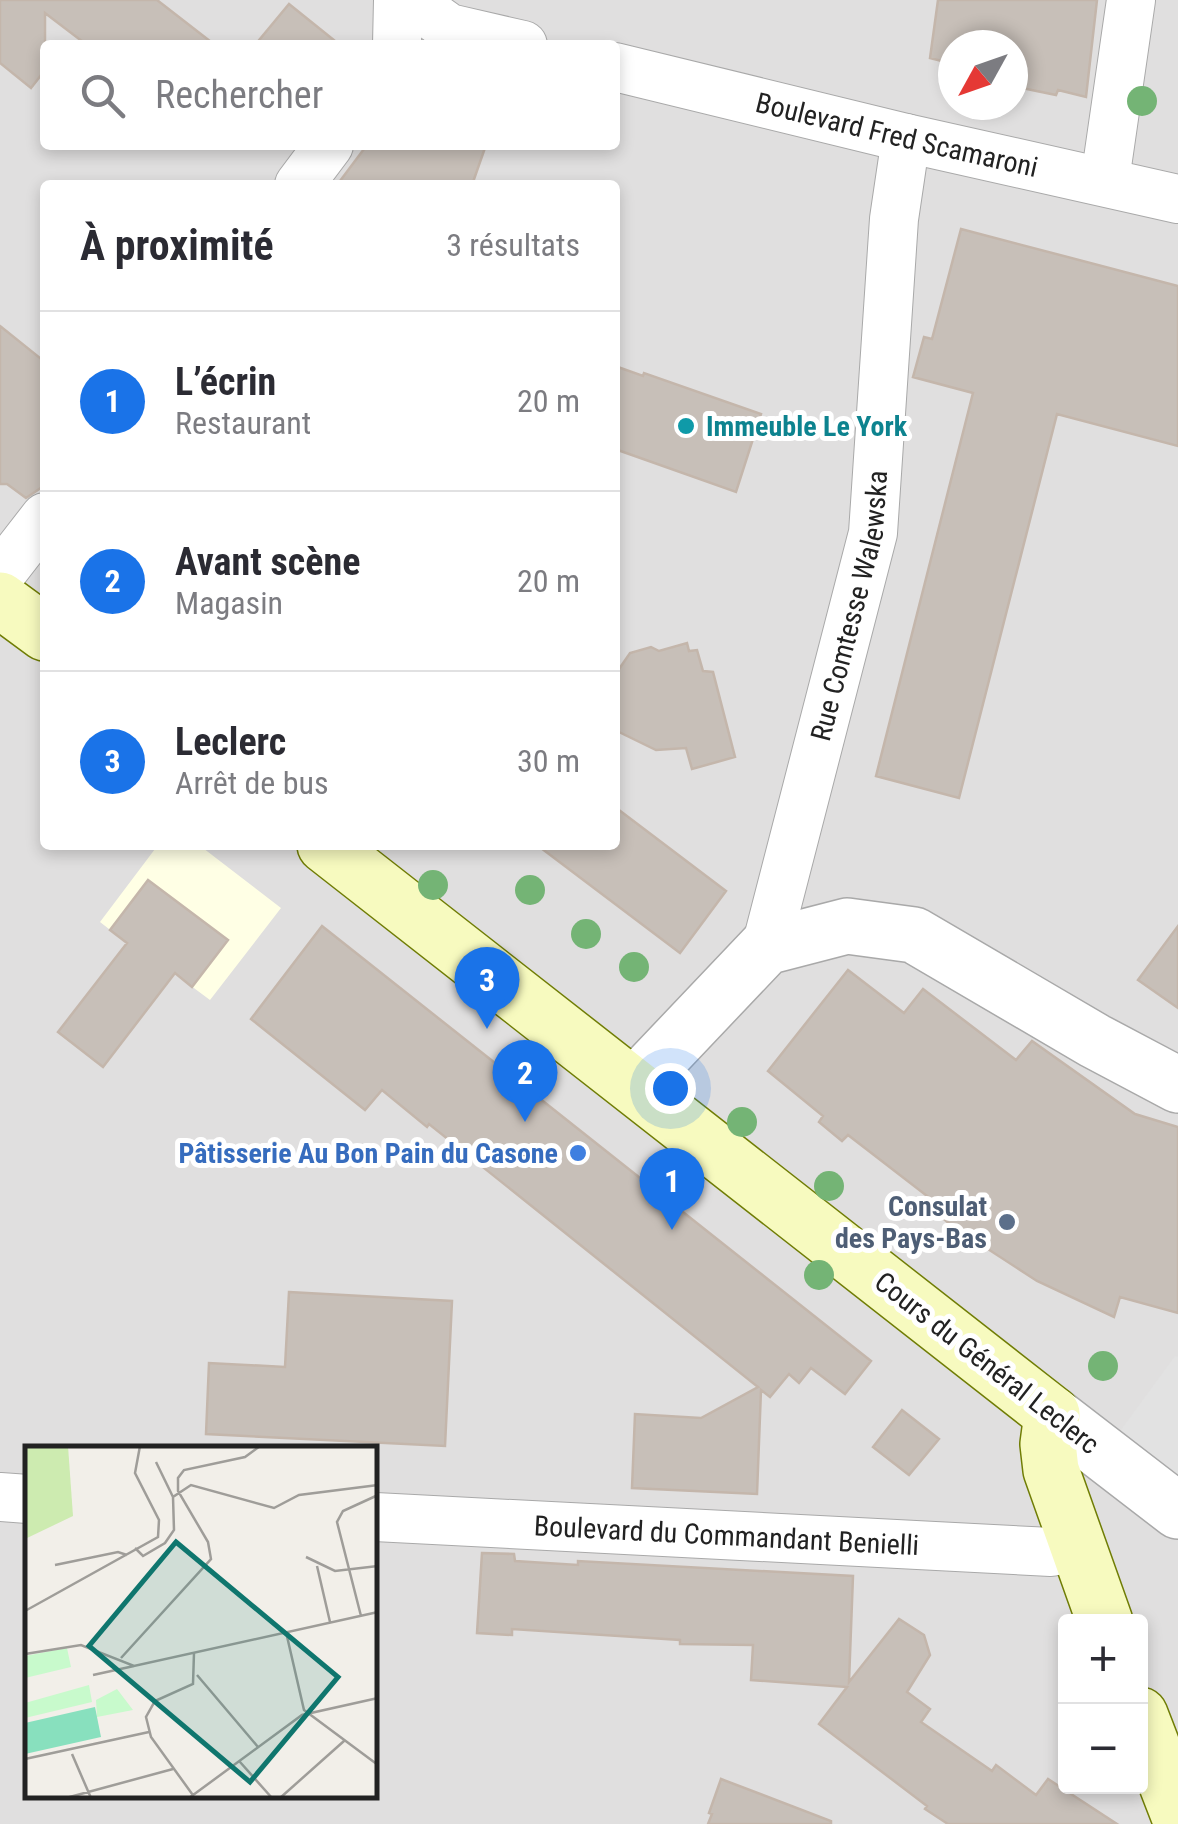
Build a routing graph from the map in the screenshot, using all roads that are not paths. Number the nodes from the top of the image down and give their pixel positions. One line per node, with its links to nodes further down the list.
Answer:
1 (398, 0): 4 (street)
2 (410, 0): 5 (street)
3 (1131, 0): 10 (street)
4 (397, 40)
5 (501, 40)
6 (620, 69): 7 (street, Boulevard Fred Scamaroni)
7 (906, 138): 10 (street, Boulevard Fred Scamaroni); 17 (street, Rue Comtesse Walewska)
8 (325, 150): 9 (street)
9 (304, 180)
10 (1104, 180): 11 (street, Boulevard Fred Scamaroni)
11 (1178, 199)
12 (40, 523): 13 (street)
13 (0, 575)
14 (0, 600): 15 (main road)
15 (40, 629)
16 (331, 850): 19 (main road, Cours du Général Leclerc)
17 (766, 947): 18 (street); 19 (street)
18 (1178, 1085)
19 (634, 1086): 20 (main road, Cours du Général Leclerc)
20 (1052, 1414): 23 (street, Cours du Général Leclerc); 25 (main road)
21 (0, 1497): 22 (street)
22 (25, 1498)
23 (1178, 1511)
24 (378, 1517): 25 (street, Boulevard du Commandant Benielli)
25 (1076, 1547): 26 (main road)
26 (1102, 1614)
27 (1148, 1736): 28 (main road)
28 (1178, 1814)

